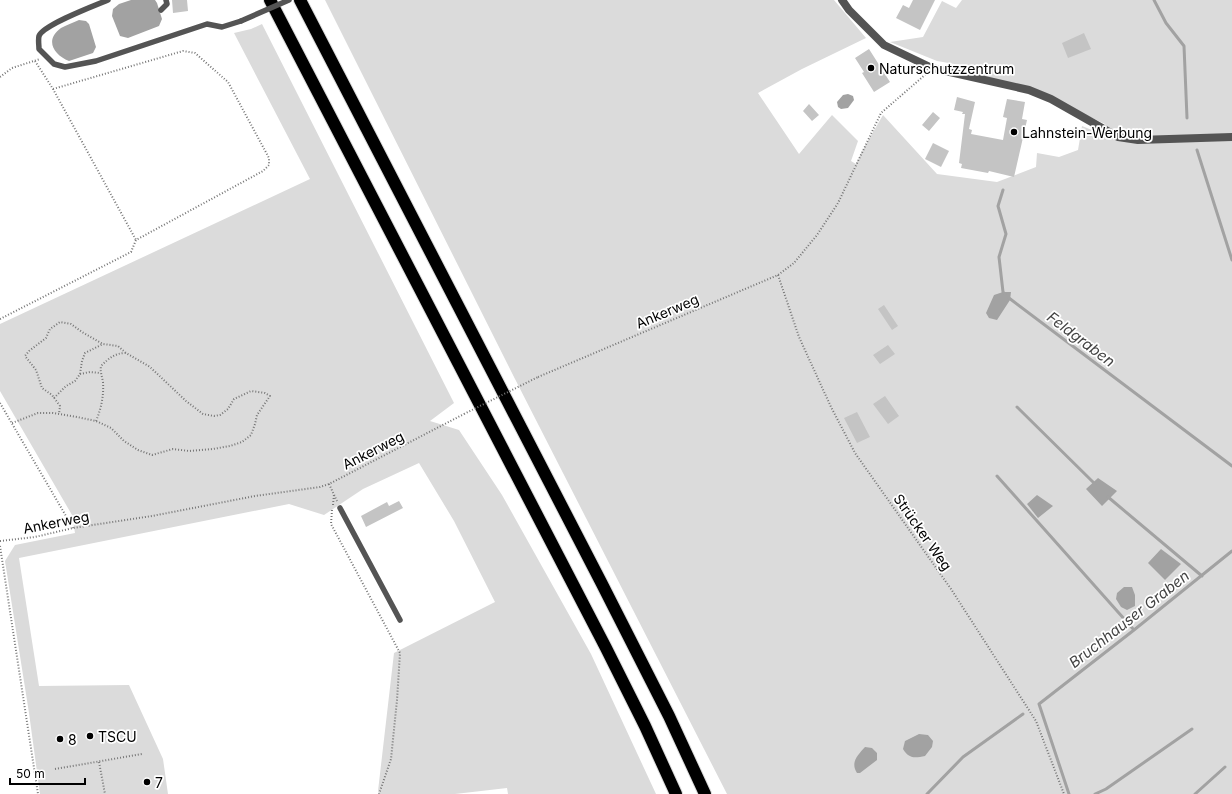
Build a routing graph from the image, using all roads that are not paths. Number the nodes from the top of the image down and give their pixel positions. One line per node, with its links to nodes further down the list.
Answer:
1 (108, 0): 4 (lane, bridge)
2 (166, 0): 7 (lane)
3 (270, 0): 11 (highway)
4 (289, 0)
5 (300, 0): 12 (highway)
6 (842, 0): 8 (street)
7 (161, 10)
8 (1232, 137)
9 (340, 508): 10 (lane)
10 (400, 620)
11 (676, 794)
12 (705, 794)

